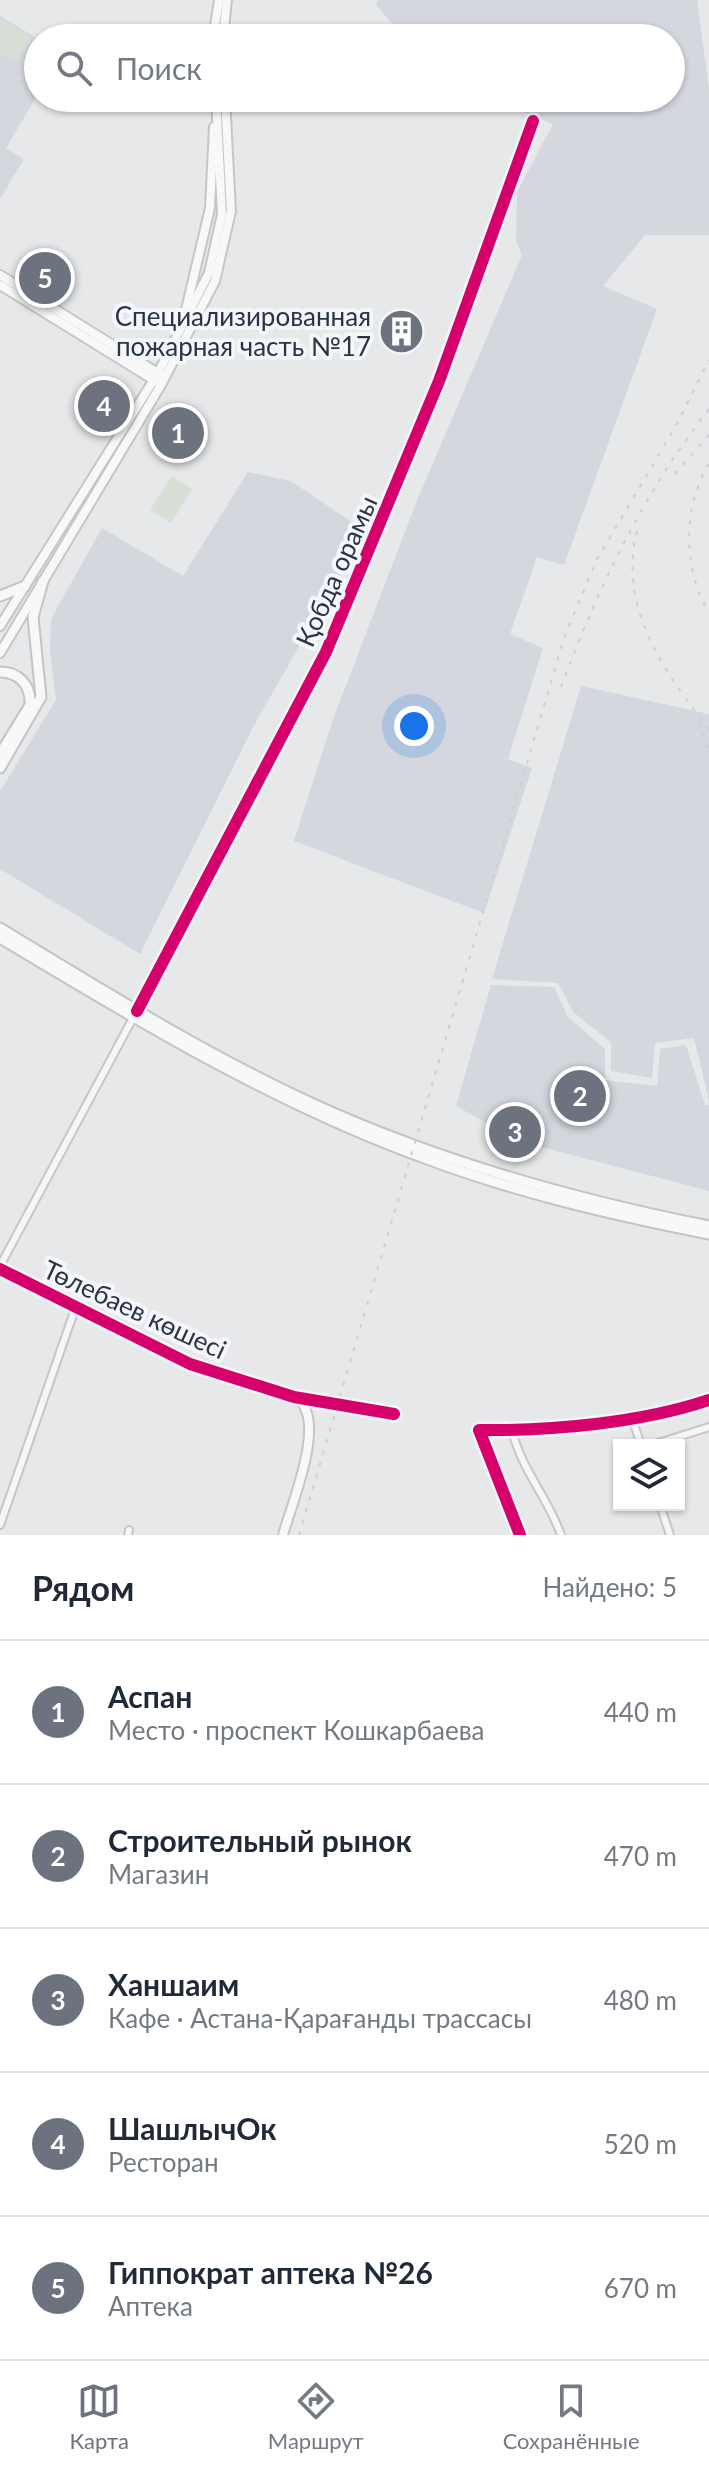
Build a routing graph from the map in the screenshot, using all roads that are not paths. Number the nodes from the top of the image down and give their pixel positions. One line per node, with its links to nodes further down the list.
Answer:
1 (219, 0): 3 (main road)
2 (227, 0): 4 (main road)
3 (215, 24)
4 (224, 24)
5 (217, 112): 7 (main road)
6 (226, 112): 12 (main road)
7 (217, 115): 11 (main road); 11 (main road)
8 (533, 121): 23 (street, Қобда орамы)
9 (0, 275): 12 (main road)
10 (0, 285): 12 (main road)
11 (181, 329): 12 (main road)
12 (159, 379): 13 (main road); 14 (main road)
13 (43, 581): 17 (main road); 20 (main road)
14 (25, 586): 15 (main road); 16 (main road)
15 (0, 596)
16 (0, 626)
17 (0, 652)
18 (0, 672): 19 (main road)
19 (0, 754)
20 (0, 768)
21 (0, 928): 23 (main road)
22 (0, 938): 23 (main road)
23 (135, 1015): 24 (main road); 25 (main road); 26 (street, Қобда орамы)
24 (709, 1226)
25 (709, 1234)
26 (0, 1268): 27 (main road, Төлебаев көшесі)
27 (75, 1309): 28 (main road, Төлебаев көшесі); 37 (street)
28 (294, 1397): 30 (main road, Төлебаев көшесі); 38 (main road)
29 (709, 1400): 31 (street)
30 (394, 1414)
31 (632, 1418): 33 (street); 34 (street)
32 (709, 1427): 35 (street)
33 (512, 1430): 39 (street); 40 (street)
34 (639, 1439)
35 (671, 1439)
36 (662, 1511): 41 (street)
37 (0, 1525)
38 (283, 1535)
39 (520, 1535)
40 (561, 1535)
41 (670, 1535)

